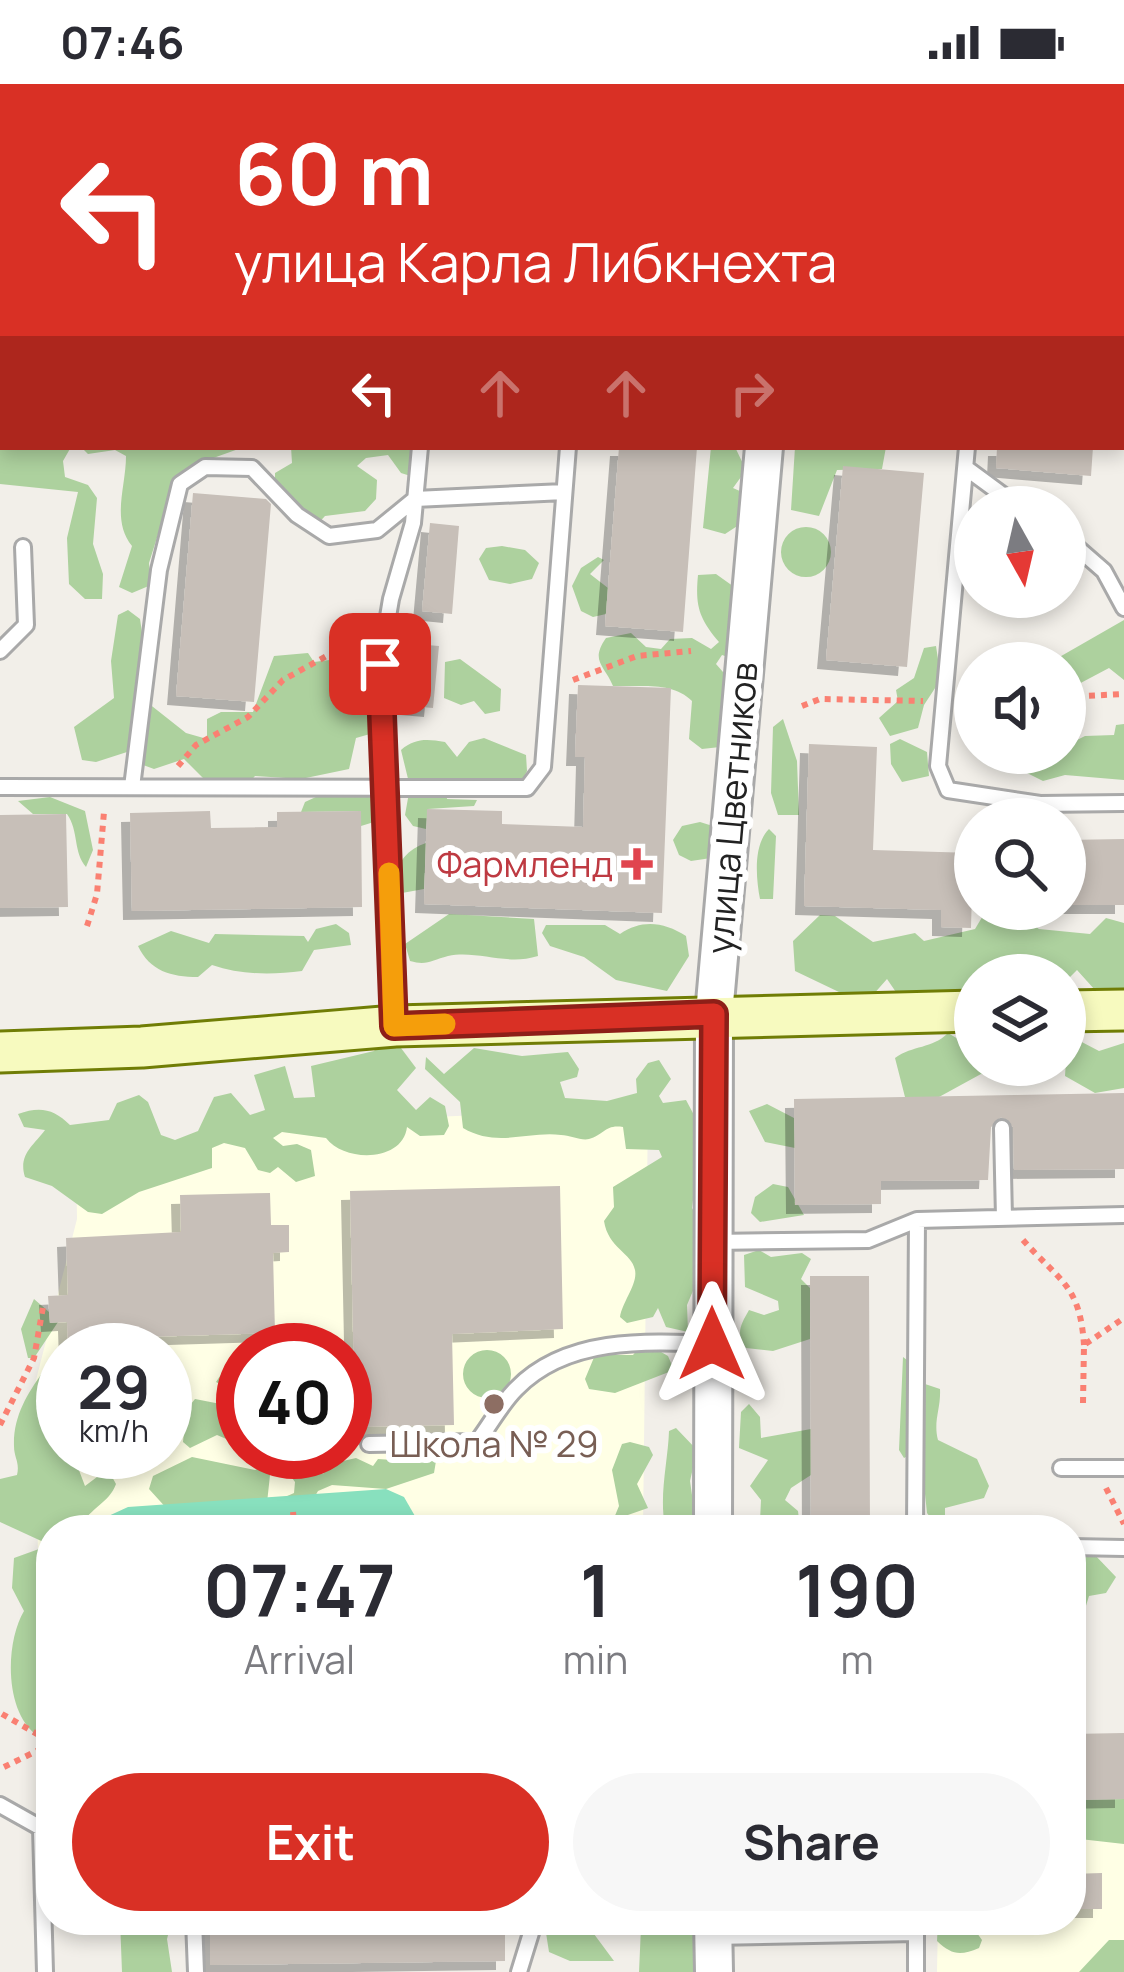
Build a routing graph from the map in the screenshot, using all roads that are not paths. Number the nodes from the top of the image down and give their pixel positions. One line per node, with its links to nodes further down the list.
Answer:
1 (421, 450): 8 (lane)
2 (568, 450): 7 (lane)
3 (764, 450): 20 (street, улица Цветников)
4 (967, 450): 5 (lane)
5 (966, 468): 6 (lane); 16 (lane)
6 (990, 486)
7 (564, 492): 8 (lane); 15 (lane)
8 (415, 499): 14 (lane); 15 (lane)
9 (23, 547): 12 (lane)
10 (1086, 556): 11 (lane)
11 (1124, 608)
12 (0, 651)
13 (0, 787): 14 (lane)
14 (132, 787): 15 (lane)
15 (386, 788): 21 (lane)
16 (1124, 803)
17 (1124, 1010): 18 (main road)
18 (1086, 1011)
19 (954, 1012): 20 (main road)
20 (714, 1014): 21 (main road); 27 (street, улица Цветников)
21 (394, 1026): 22 (main road)
22 (0, 1052)
23 (1002, 1128): 25 (lane)
24 (1124, 1215): 25 (lane)
25 (1004, 1218): 26 (lane)
26 (917, 1220): 27 (lane); 33 (lane)
27 (712, 1242): 28 (street, улица Цветников)
28 (712, 1344): 29 (lane); 32 (street, улица Цветников)
29 (372, 1444)
30 (1061, 1468): 31 (lane)
31 (1124, 1468)
32 (713, 1515)
33 (915, 1515)
34 (1086, 1547): 35 (lane)
35 (1124, 1548)
36 (0, 1805): 37 (lane)
37 (36, 1825)
38 (44, 1935): 44 (lane)
39 (195, 1935): 45 (lane)
40 (530, 1935): 46 (lane)
41 (809, 1935): 43 (lane)
42 (916, 1935): 47 (lane)
43 (713, 1943)
44 (45, 1972)
45 (196, 1972)
46 (519, 1972)
47 (916, 1972)

